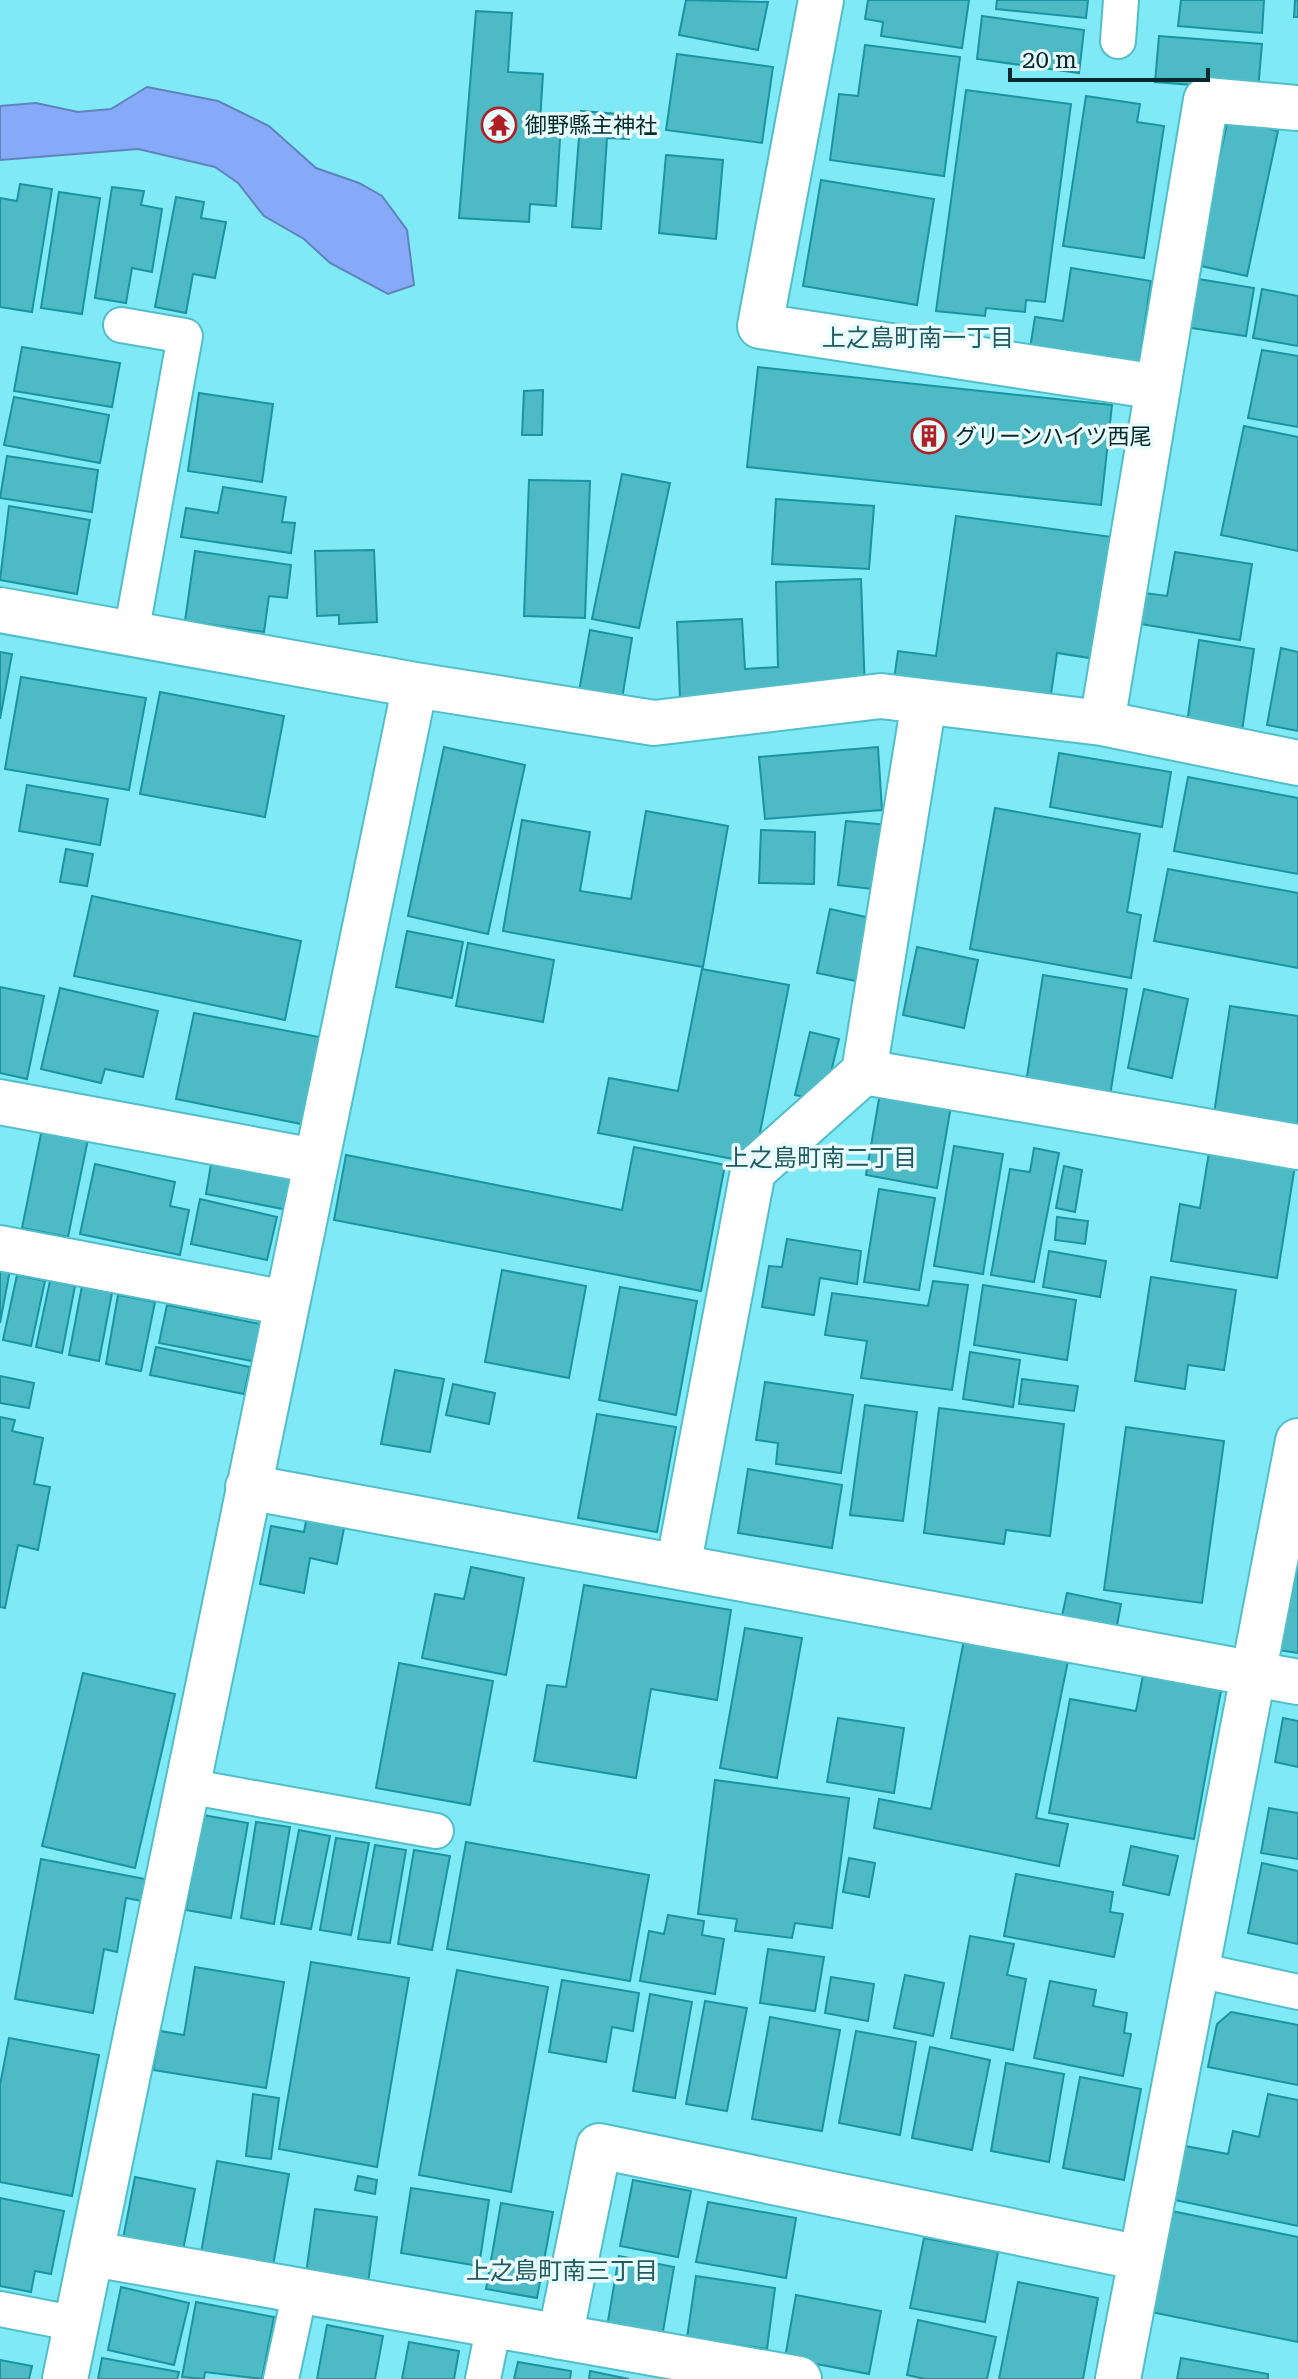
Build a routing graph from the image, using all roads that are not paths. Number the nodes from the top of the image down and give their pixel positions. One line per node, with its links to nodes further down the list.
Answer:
1 (821, 0): 6 (street)
2 (1121, 0): 3 (lane)
3 (1118, 41)
4 (1298, 108): 6 (street)
5 (121, 325): 8 (lane)
6 (1158, 387): 11 (street)
7 (0, 610): 8 (street)
8 (131, 634): 9 (street)
9 (415, 685): 10 (street); 16 (street)
10 (924, 702): 11 (street); 13 (street)
11 (1102, 723): 12 (street)
12 (1298, 763)
13 (864, 1072): 15 (street); 21 (street)
14 (0, 1102): 16 (street)
15 (1298, 1147)
16 (315, 1161): 18 (street)
17 (0, 1248): 18 (street)
18 (286, 1303): 20 (street)
19 (1298, 1441): 22 (street)
20 (248, 1487): 21 (street); 24 (street)
21 (678, 1567): 22 (street)
22 (1254, 1674): 23 (street); 26 (street)
23 (1298, 1682)
24 (187, 1786): 25 (lane); 28 (street)
25 (436, 1831)
26 (1198, 1970): 27 (lane); 29 (street)
27 (1298, 1992)
28 (93, 2254): 30 (street); 32 (street)
29 (1141, 2258): 34 (street); 40 (street)
30 (300, 2291): 33 (street); 37 (lane)
31 (0, 2309): 32 (lane)
32 (77, 2324): 36 (street)
33 (494, 2325): 34 (street); 38 (lane)
34 (560, 2337): 35 (street)
35 (668, 2368): 39 (street)
36 (65, 2379)
37 (281, 2379)
38 (483, 2379)
39 (799, 2379)
40 (1118, 2379)

